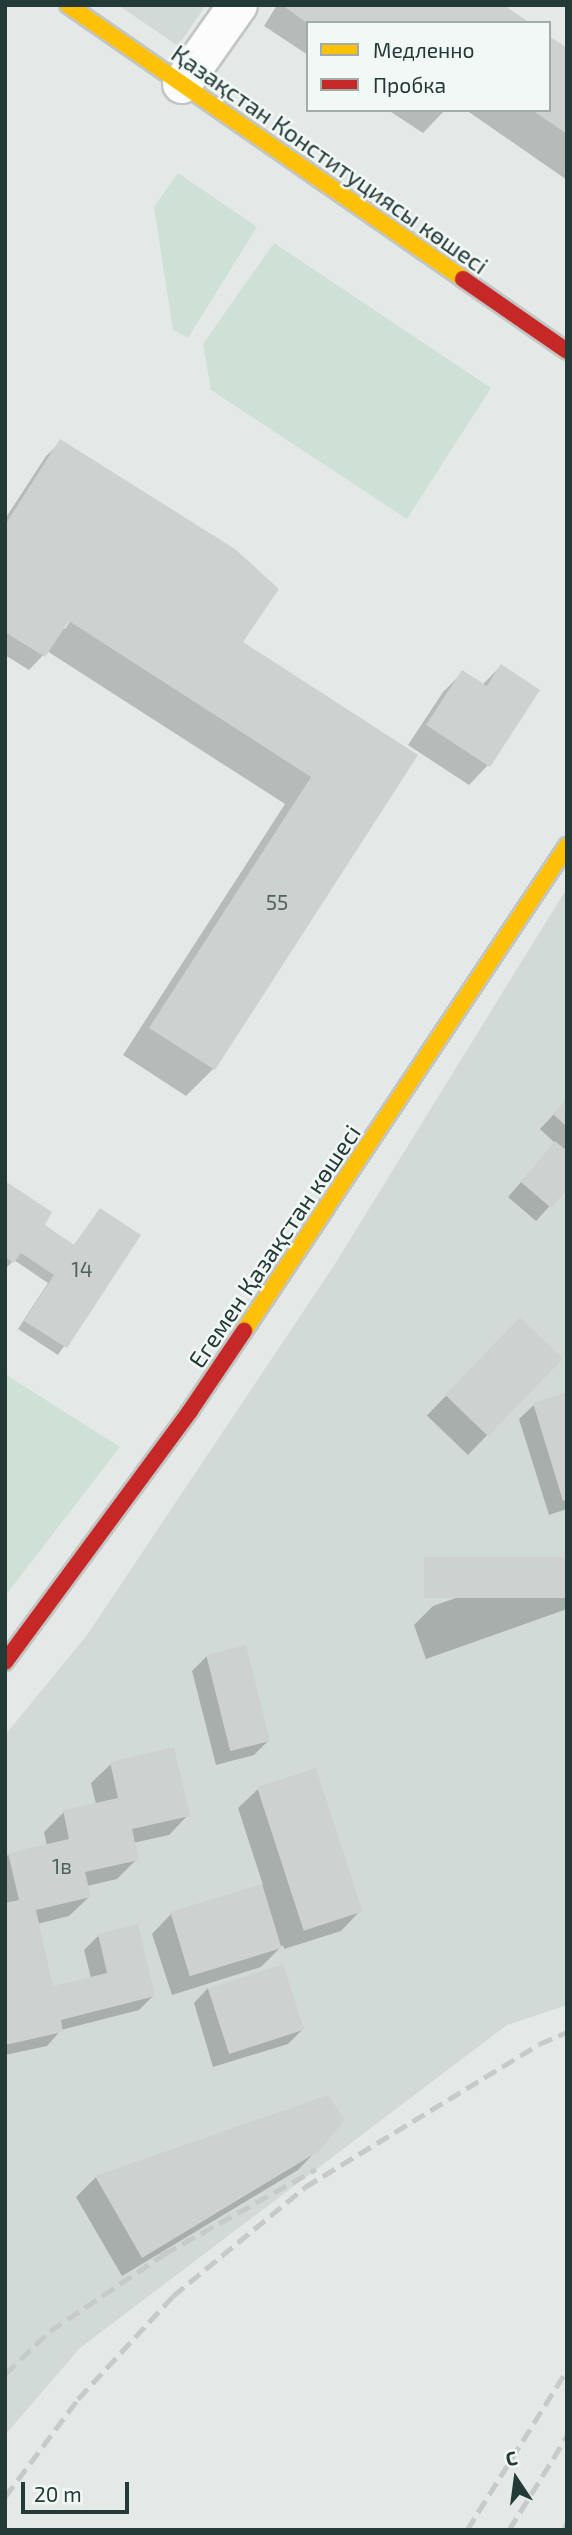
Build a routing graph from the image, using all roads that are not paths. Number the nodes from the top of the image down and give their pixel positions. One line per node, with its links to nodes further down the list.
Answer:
1 (68, 5): 3 (main road, Қазақстан Конституциясы көшесі)
2 (239, 5): 3 (street)
3 (182, 84): 4 (main road, Қазақстан Конституциясы көшесі)
4 (567, 351)
5 (567, 846): 6 (main road, Егемен Қазақстан көшесі)
6 (5, 1662)

